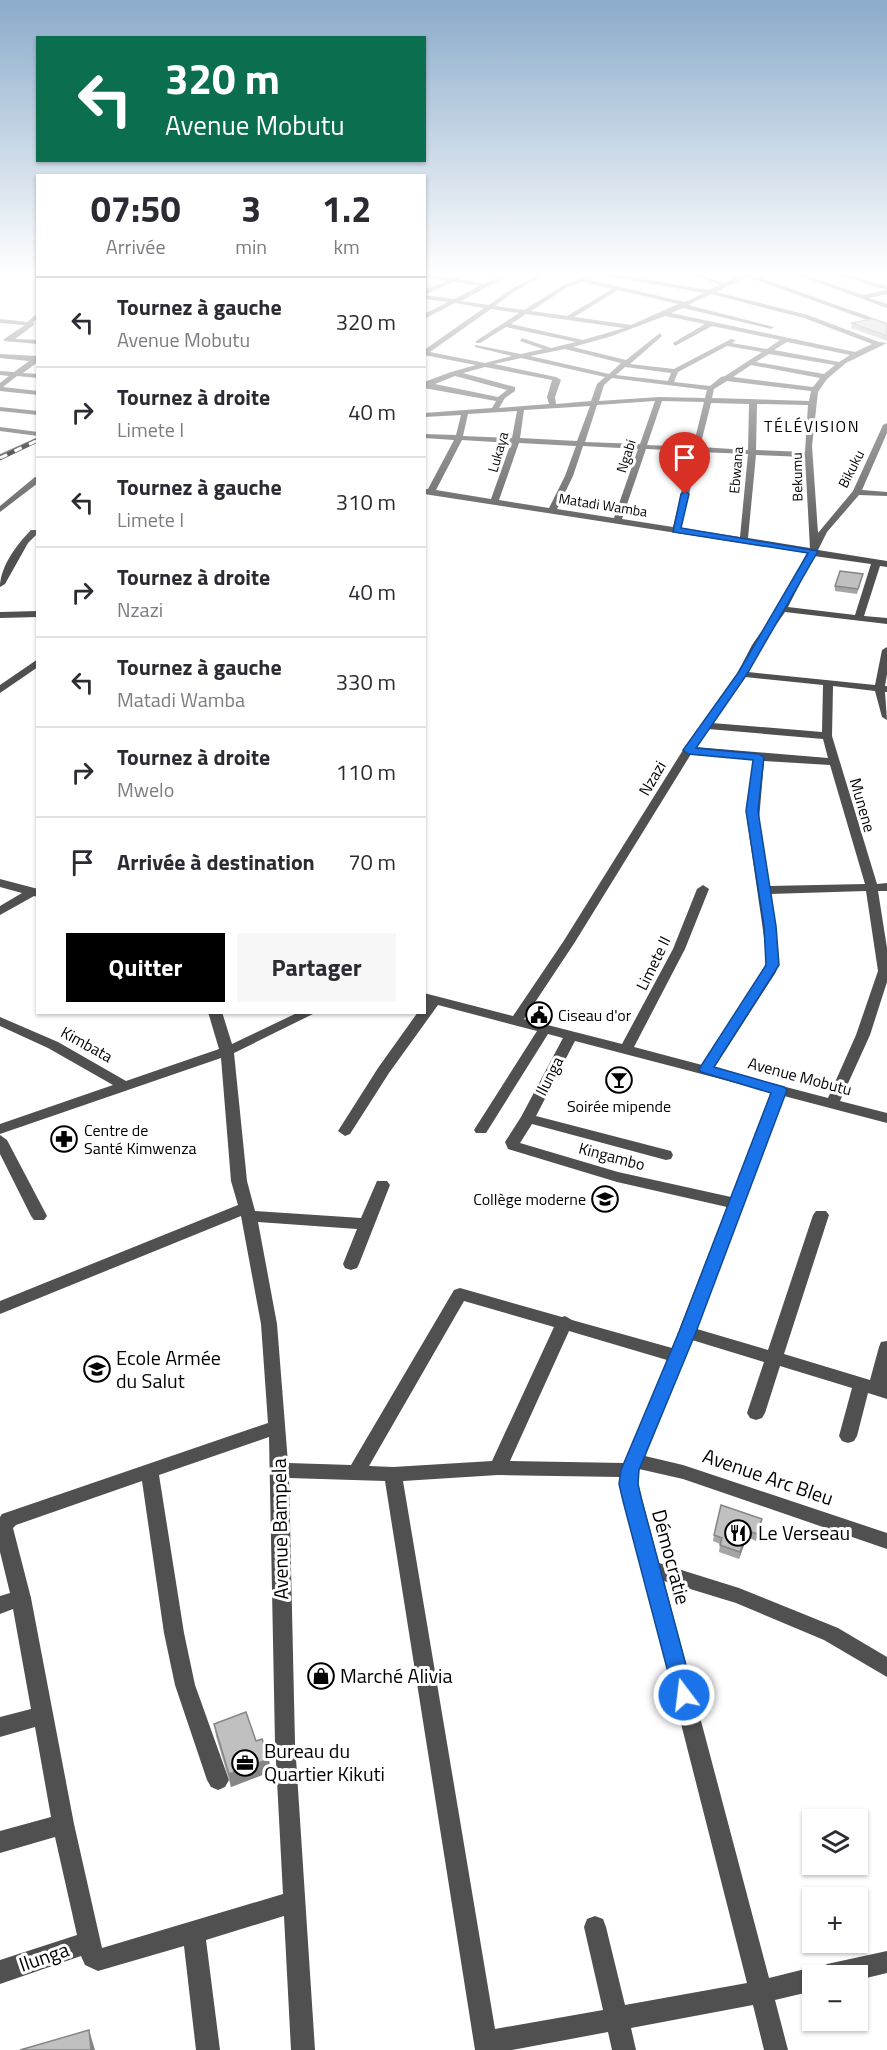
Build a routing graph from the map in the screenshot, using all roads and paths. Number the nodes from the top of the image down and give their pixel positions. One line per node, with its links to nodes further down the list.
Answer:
1 (26, 367): 14 (street)
2 (476, 367): 13 (street)
3 (504, 367): 32 (street)
4 (567, 367): 16 (street)
5 (620, 367): 16 (street)
6 (647, 367): 11 (street)
7 (683, 367): 11 (street)
8 (743, 367): 18 (street)
9 (769, 367): 17 (street)
10 (837, 367): 17 (street)
11 (675, 371): 19 (street)
12 (0, 373): 14 (street)
13 (453, 373): 20 (street); 27 (street)
14 (16, 374): 15 (street); 22 (street)
15 (36, 376)
16 (609, 376): 19 (street); 29 (street)
17 (827, 377): 24 (street)
18 (723, 378): 23 (street); 24 (street)
19 (670, 384): 23 (street)
20 (426, 385)
21 (426, 385): 27 (street)
22 (0, 387): 25 (street)
23 (711, 388): 28 (street)
24 (814, 389): 31 (street, Bekumu)
25 (36, 393)
26 (659, 399): 28 (street); 29 (street); 48 (street, Ngabi)
27 (501, 400): 35 (street)
28 (707, 400): 30 (street); 51 (street)
29 (597, 401): 32 (street); 47 (street)
30 (753, 402): 31 (street); 52 (street, Ebwana)
31 (812, 403): 53 (street, Bekumu)
32 (553, 405): 33 (street)
33 (521, 407): 35 (street); 45 (street, Lukaya)
34 (0, 409): 37 (street)
35 (495, 409): 36 (street)
36 (465, 412): 38 (street); 43 (street)
37 (36, 413)
38 (426, 415)
39 (887, 425): 46 (street, Bikuku)
40 (0, 429): 41 (street)
41 (36, 434)
42 (426, 436): 43 (street)
43 (459, 438): 45 (street); 56 (street)
44 (36, 440): 50 (street)
45 (517, 441): 47 (street); 59 (street, Lukaya)
46 (884, 441): 57 (street, Bikuku)
47 (581, 445): 48 (street); 61 (street)
48 (642, 448): 51 (street); 62 (street, Ngabi)
49 (0, 449): 50 (street)
50 (14, 450): 54 (street)
51 (696, 450): 52 (street); 63 (street)
52 (752, 453): 53 (street); 65 (street, Ebwana)
53 (810, 455): 66 (street, Bekumu)
54 (0, 457)
55 (36, 481): 60 (street)
56 (428, 491): 59 (street, Matadi Wamba)
57 (857, 492): 58 (street); 66 (street, Bikuku)
58 (887, 494)
59 (494, 502): 61 (street, Matadi Wamba)
60 (0, 510)
61 (552, 511): 62 (street, Matadi Wamba)
62 (617, 521): 63 (street, Matadi Wamba)
63 (676, 530): 65 (street, Matadi Wamba)
64 (34, 532): 69 (street)
65 (744, 540): 66 (street, Matadi Wamba)
66 (814, 550): 67 (street, Matadi Wamba); 70 (street, Nzazi)
67 (876, 562): 68 (street, Matadi Wamba); 73 (street)
68 (887, 564)
69 (0, 584)
70 (782, 609): 73 (street); 77 (street, Nzazi)
71 (36, 614): 72 (street)
72 (0, 615)
73 (859, 617): 74 (street)
74 (887, 621)
75 (887, 650): 79 (street)
76 (36, 663): 80 (street)
77 (742, 674): 78 (street); 82 (street, Nzazi)
78 (828, 684): 79 (street); 83 (street, Munene)
79 (883, 689): 81 (street)
80 (0, 690)
81 (887, 717)
82 (707, 726): 83 (street); 84 (street, Nzazi)
83 (827, 736): 86 (street, Munene)
84 (688, 750): 85 (street); 99 (street, Nzazi)
85 (759, 757): 86 (street); 91 (street)
86 (833, 762): 89 (street, Munene)
87 (0, 883): 92 (street)
88 (887, 887): 89 (street)
89 (872, 888): 91 (street); 107 (street, Munene)
90 (703, 889): 102 (street, Limete II)
91 (765, 890): 104 (street)
92 (35, 893): 93 (street)
93 (0, 912)
94 (430, 998): 99 (street, Avenue Mobutu)
95 (216, 1014): 103 (street, Avenue Bampela)
96 (307, 1014): 103 (street)
97 (420, 1014): 112 (street)
98 (0, 1021): 105 (street, Kimbata)
99 (516, 1021): 100 (street, Avenue Mobutu)
100 (545, 1028): 101 (street, Avenue Mobutu); 111 (street)
101 (571, 1035): 102 (street, Avenue Mobutu); 108 (street, Ilunga)
102 (626, 1049): 104 (street, Avenue Mobutu)
103 (227, 1051): 105 (street); 117 (street, Avenue Bampela)
104 (706, 1069): 106 (street, Avenue Mobutu)
105 (123, 1085): 110 (street)
106 (779, 1090): 107 (street, Avenue Mobutu); 116 (street, Démocratie)
107 (832, 1104): 109 (street, Avenue Mobutu)
108 (528, 1118): 114 (street); 116 (street, Kingambo)
109 (887, 1118)
110 (0, 1129)
111 (481, 1130)
112 (345, 1131)
113 (0, 1140): 119 (street)
114 (666, 1155)
115 (382, 1185): 120 (street)
116 (736, 1204): 124 (street, Démocratie)
117 (247, 1212): 120 (street); 122 (street); 130 (street, Avenue Bampela)
118 (821, 1215): 127 (street)
119 (39, 1216)
120 (367, 1224): 121 (street)
121 (351, 1264)
122 (0, 1308)
123 (565, 1322): 126 (street); 133 (street); 136 (street)
124 (687, 1332): 126 (street, Démocratie); 127 (street)
125 (887, 1347): 128 (street)
126 (677, 1356): 132 (street, Démocratie)
127 (776, 1360): 128 (street); 129 (street)
128 (875, 1388): 131 (street)
129 (756, 1413)
130 (277, 1427): 134 (street); 135 (street, Avenue Bampela)
131 (848, 1436)
132 (632, 1465): 133 (street, Avenue Arc Bleu); 138 (street, Avenue Arc Bleu); 139 (street, Démocratie)
133 (498, 1468): 137 (street, Avenue Arc Bleu)
134 (149, 1470): 140 (street); 145 (street)
135 (280, 1470): 136 (street, Avenue Arc Bleu); 148 (street, Avenue Bampela)
136 (356, 1472): 137 (street, Avenue Arc Bleu)
137 (393, 1474): 158 (street)
138 (887, 1541)
139 (651, 1569): 142 (street); 156 (street, Démocratie)
140 (21, 1599): 141 (street); 143 (street)
141 (0, 1605)
142 (887, 1668)
143 (43, 1715): 144 (street); 146 (street)
144 (0, 1727)
145 (218, 1780)
146 (63, 1824): 147 (street); 151 (street)
147 (0, 1842)
148 (295, 1902): 150 (street); 160 (street, Avenue Bampela)
149 (595, 1927): 157 (street)
150 (194, 1933): 151 (street); 159 (street)
151 (88, 1942): 154 (street, Ilunga)
152 (887, 1962): 153 (street)
153 (868, 1966)
154 (0, 1971)
155 (802, 1982): 156 (street)
156 (761, 1992): 157 (street); 162 (street, Démocratie)
157 (617, 2019): 158 (street); 161 (street)
158 (487, 2046)
159 (208, 2050)
160 (303, 2050)
161 (624, 2050)
162 (776, 2050)

